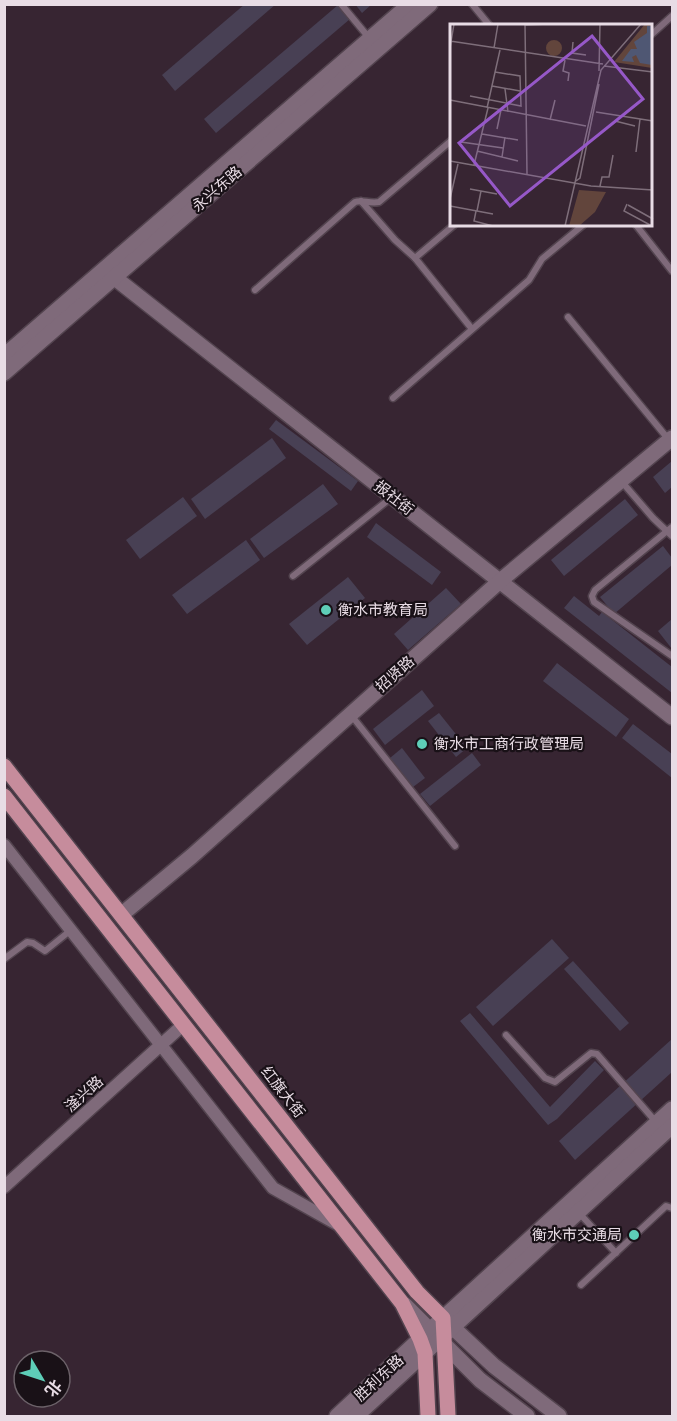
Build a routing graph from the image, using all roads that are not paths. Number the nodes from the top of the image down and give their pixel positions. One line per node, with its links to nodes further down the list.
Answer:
1 (341, 4): 8 (lane)
2 (410, 4): 8 (main road, 永兴东路)
3 (430, 4): 16 (main road, 永兴东路)
4 (472, 4): 6 (lane)
5 (672, 16): 7 (lane)
6 (488, 24)
7 (653, 32)
8 (370, 39): 20 (main road, 永兴东路)
9 (450, 142): 10 (lane)
10 (361, 201): 14 (lane); 17 (lane)
11 (453, 226): 14 (lane)
12 (582, 226): 19 (lane)
13 (637, 226): 15 (lane)
14 (415, 258): 19 (lane)
15 (672, 271)
16 (115, 278): 21 (main road, 永兴东路); 25 (main road, 报社街)
17 (255, 290)
18 (568, 317): 23 (lane)
19 (472, 329): 22 (lane)
20 (4, 356)
21 (4, 373)
22 (393, 398)
23 (671, 439): 24 (main road, 招贤路)
24 (621, 481): 26 (lane); 28 (main road, 招贤路)
25 (393, 497): 27 (lane); 28 (main road, 报社街)
26 (671, 532): 29 (lane)
27 (293, 576)
28 (500, 581): 30 (main road, 招贤路); 31 (main road, 报社街)
29 (672, 656)
30 (350, 714): 35 (lane); 36 (main road, 招贤路)
31 (672, 717)
32 (4, 766): 36 (main road, 红旗大街)
33 (4, 796): 39 (main road, 红旗大街)
34 (4, 845): 37 (street)
35 (454, 846)
36 (121, 915): 51 (main road, 红旗大街)
37 (71, 930): 38 (lane); 41 (street)
38 (4, 959)
39 (184, 1024): 41 (street, 滏兴路); 48 (main road, 红旗大街)
40 (506, 1035): 43 (lane)
41 (161, 1045): 45 (street, 滏兴路); 48 (street)
42 (672, 1108): 43 (main road)
43 (657, 1123): 51 (main road)
44 (672, 1126): 47 (main road)
45 (4, 1187)
46 (672, 1208): 49 (lane)
47 (578, 1212): 49 (lane); 51 (main road)
48 (343, 1227): 51 (main road, 红旗大街)
49 (616, 1253): 50 (lane)
50 (581, 1285)
51 (437, 1336): 52 (main road, 胜利东路); 53 (main road, 胜利东路); 54 (main road); 55 (main road); 56 (main road, 红旗大街); 57 (main road, 红旗大街)
52 (338, 1416)
53 (356, 1416)
54 (428, 1416)
55 (448, 1416)
56 (527, 1416)
57 (559, 1416)

